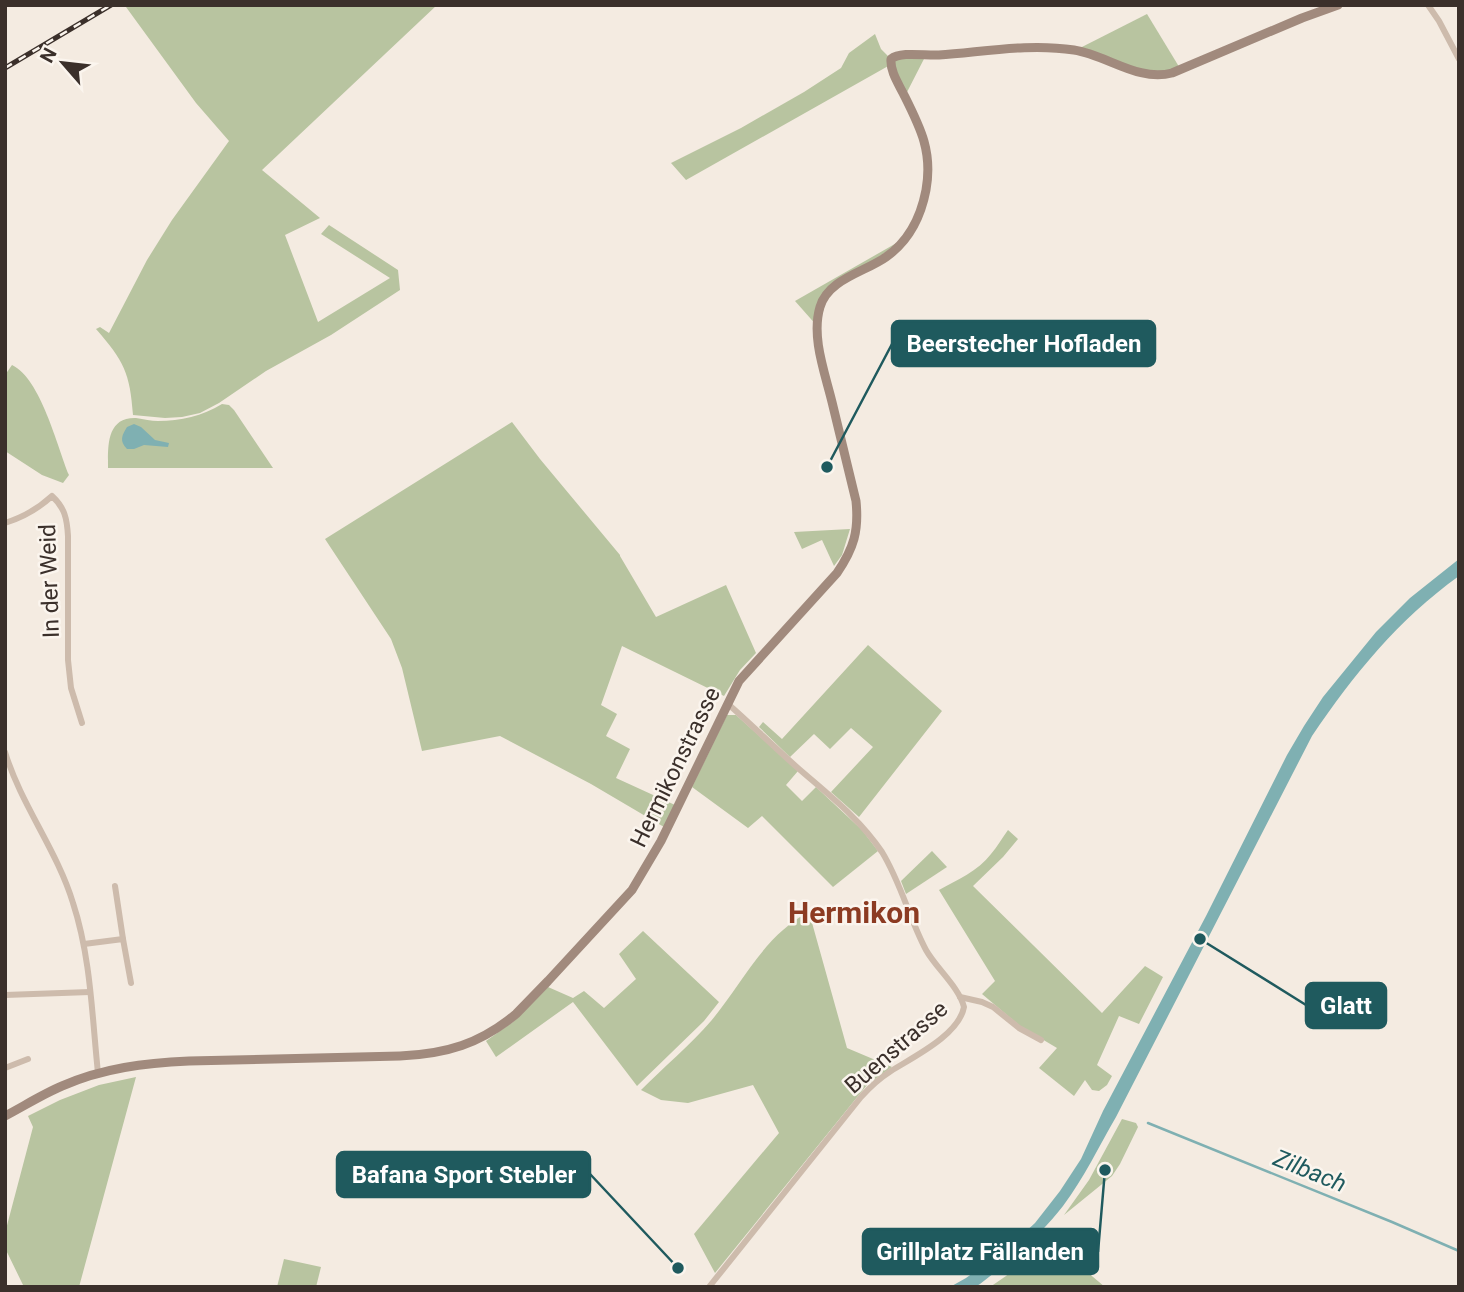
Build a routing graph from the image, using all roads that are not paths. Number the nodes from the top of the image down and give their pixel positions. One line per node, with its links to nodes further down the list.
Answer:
1 (1338, 5): 5 (street, Hermikonstrasse)
2 (1428, 5): 3 (street)
3 (1459, 59)
4 (5, 523): 6 (street, In der Weid)
5 (728, 704): 14 (street, Buenstrasse); 18 (street, Hermikonstrasse)
6 (82, 723)
7 (5, 752): 10 (street)
8 (116, 886): 9 (street)
9 (123, 939): 10 (street); 11 (street)
10 (84, 944): 12 (street)
11 (131, 983)
12 (90, 992): 13 (street); 18 (street)
13 (5, 995)
14 (960, 997): 15 (street); 20 (street, Buenstrasse)
15 (1041, 1040)
16 (28, 1059): 17 (street)
17 (5, 1068)
18 (97, 1073): 19 (street, Hermikonstrasse)
19 (5, 1116)
20 (709, 1287)

